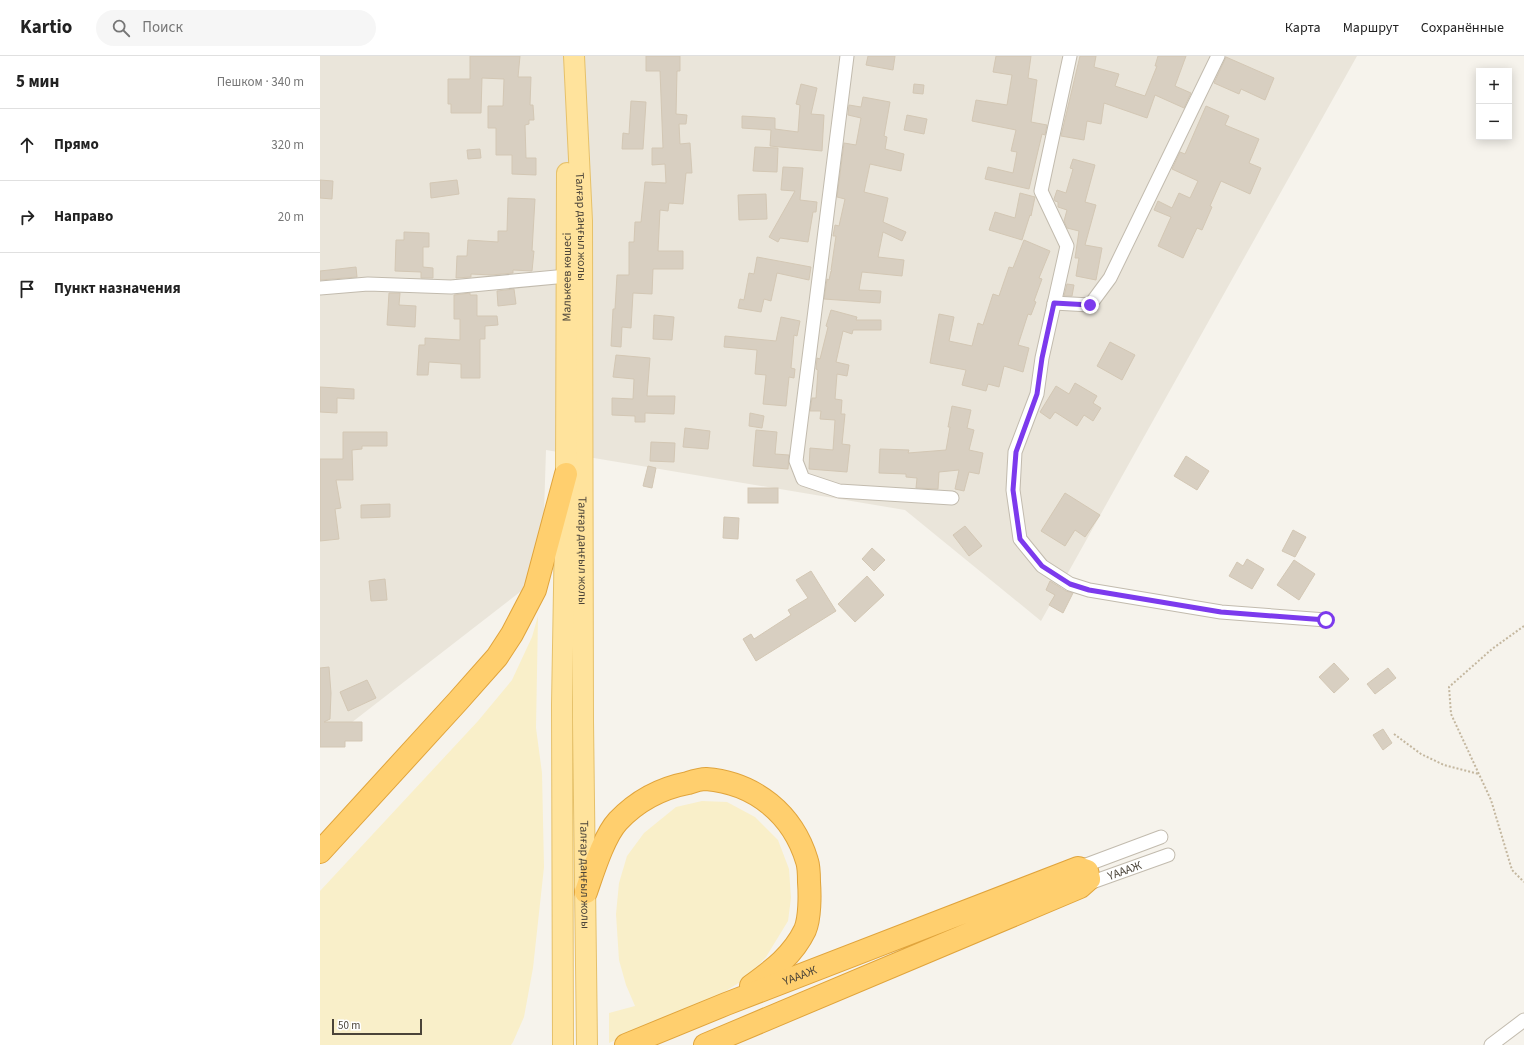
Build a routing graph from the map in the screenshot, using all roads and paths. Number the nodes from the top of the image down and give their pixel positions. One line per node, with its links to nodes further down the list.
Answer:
1 (569, 56): 6 (main road, Малькеев көшесі)
2 (574, 56): 20 (main road, Талғар даңғыл жолы)
3 (847, 56): 10 (street)
4 (1070, 56): 8 (street)
5 (1218, 56): 8 (street)
6 (567, 276): 7 (street); 9 (main road, Малькеев көшесі)
7 (320, 288)
8 (1054, 303): 11 (street)
9 (566, 474): 16 (highway); 23 (main road, Талғар даңғыл жолы)
10 (952, 498)
11 (1326, 620)
12 (1524, 626): 14 (path)
13 (1394, 734): 14 (path)
14 (1479, 774): 19 (path)
15 (1161, 836): 18 (street, ҮАААЖ)
16 (320, 852)
17 (1168, 855): 18 (street, ҮАААЖ)
18 (1079, 877): 21 (highway, ҮАААЖ); 26 (highway)
19 (1524, 882)
20 (586, 892): 21 (highway); 24 (main road, Талғар даңғыл жолы)
21 (726, 1004): 25 (highway, ҮАААЖ)
22 (1524, 1020): 27 (street)
23 (563, 1045)
24 (586, 1045)
25 (626, 1045)
26 (705, 1045)
27 (1491, 1045)

